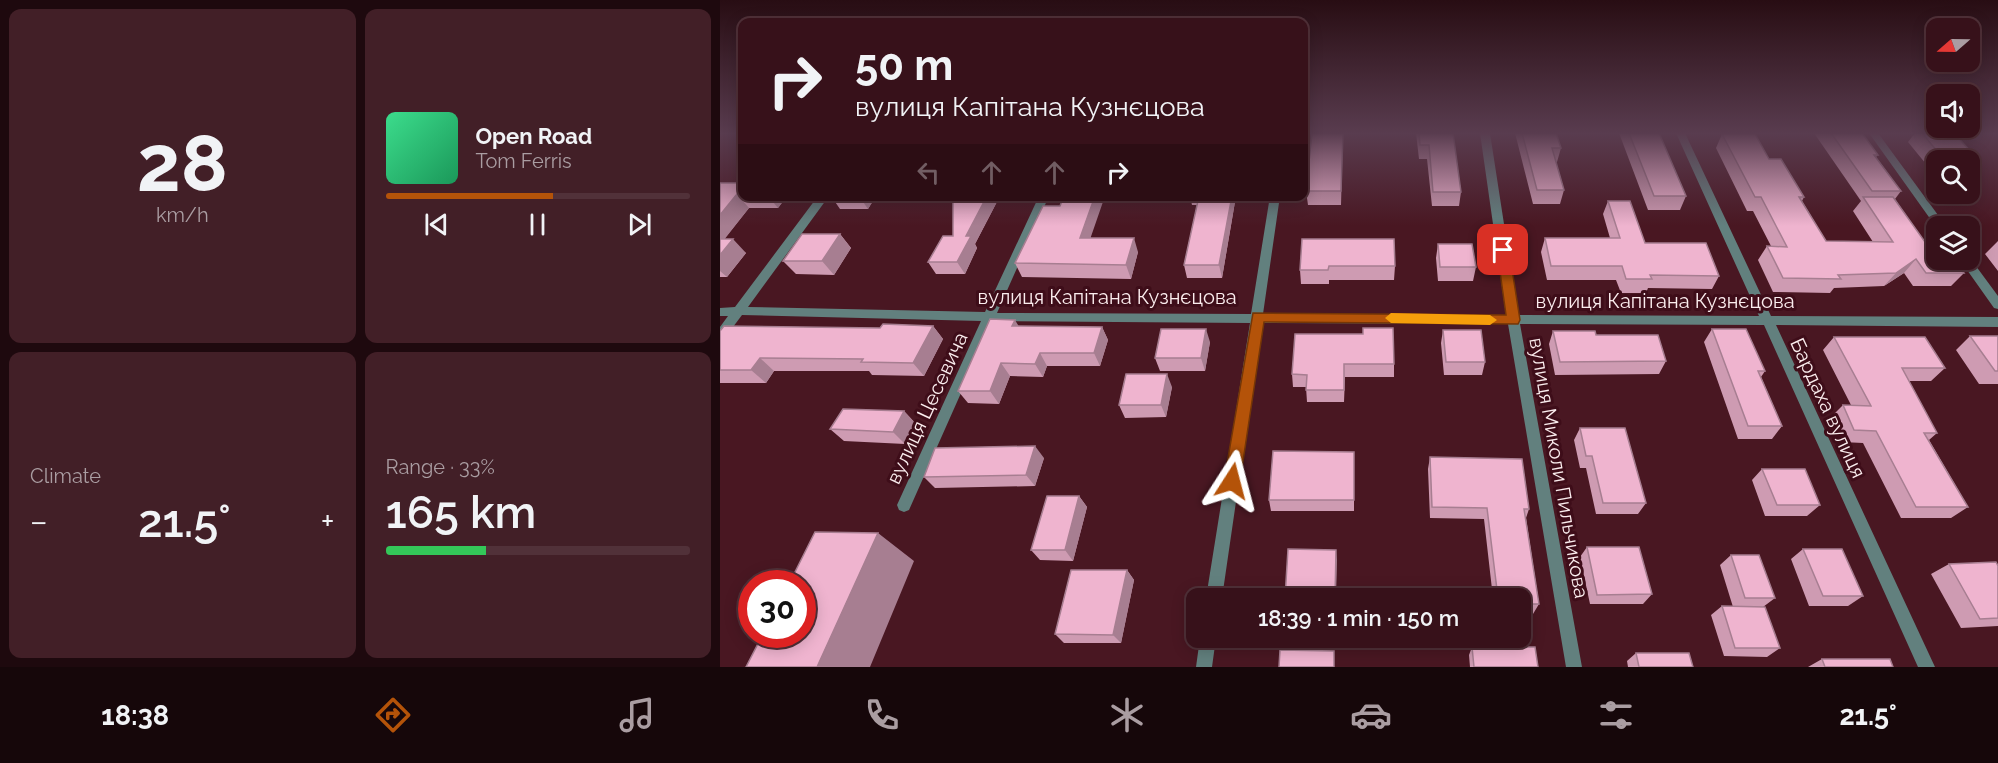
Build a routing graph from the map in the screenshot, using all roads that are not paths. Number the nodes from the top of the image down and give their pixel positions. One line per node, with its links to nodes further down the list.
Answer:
1 (1490, 164): 14 (street, вулиця Миколи Пильчикова)
2 (1695, 164): 15 (street, Бардаха вулиця)
3 (1896, 164): 7 (street)
4 (820, 201): 10 (street)
5 (1042, 201): 13 (street, вулиця Цесевича)
6 (1274, 201): 12 (street)
7 (1934, 216)
8 (1972, 270): 9 (street)
9 (1998, 305)
10 (739, 310): 11 (street, вулиця Капітана Кузнєцова); 13 (street, вулиця Капітана Кузнєцова); 17 (street)
11 (720, 312)
12 (1258, 316): 13 (street, вулиця Капітана Кузнєцова); 14 (street, вулиця Капітана Кузнєцова); 19 (street)
13 (991, 317): 18 (street, вулиця Цесевича)
14 (1513, 320): 15 (street, вулиця Капітана Кузнєцова); 22 (street, вулиця Миколи Пильчикова)
15 (1766, 321): 16 (street, вулиця Капітана Кузнєцова); 23 (street, Бардаха вулиця)
16 (1998, 322)
17 (720, 336)
18 (904, 505)
19 (1216, 588)
20 (1207, 648): 21 (street)
21 (1204, 667)
22 (1574, 667)
23 (1927, 667)

